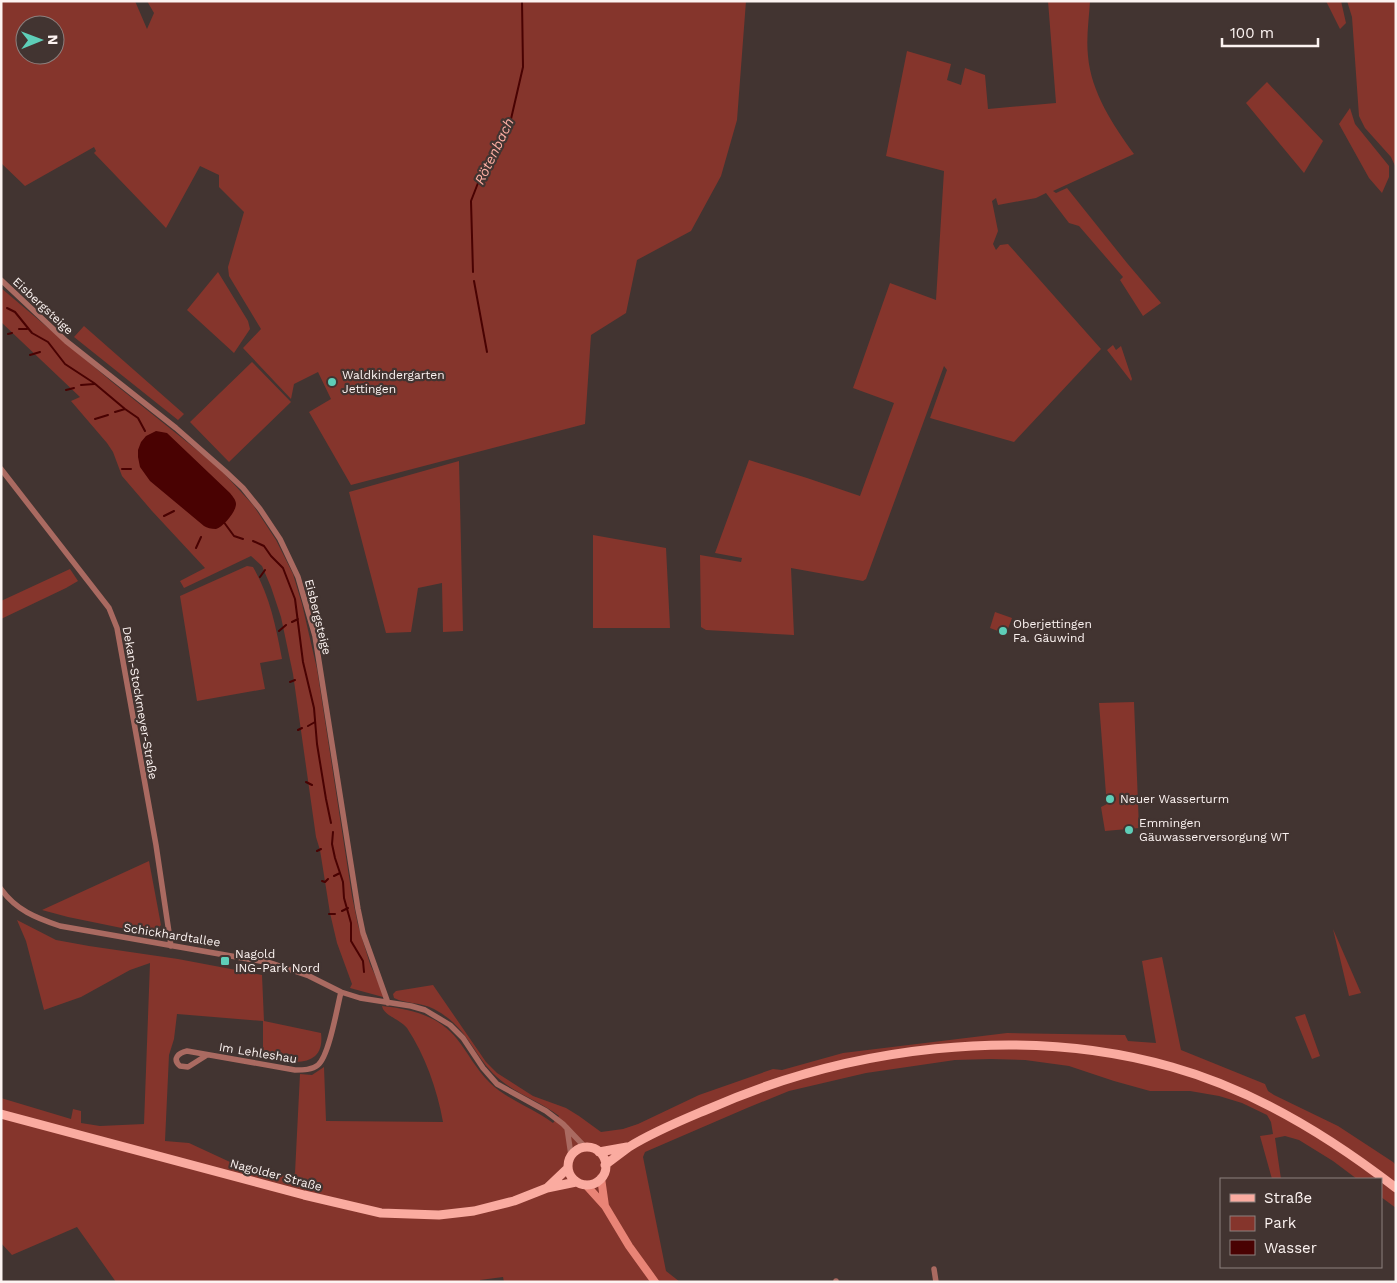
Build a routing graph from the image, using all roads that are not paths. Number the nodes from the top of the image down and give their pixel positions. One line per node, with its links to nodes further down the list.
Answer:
1 (1, 280): 6 (street, Eisbergsteige)
2 (1, 470): 4 (street, Dekan-Stockmeyer-Straße)
3 (1, 889): 4 (street, Schickhardtallee)
4 (171, 946): 5 (street, Schickhardtallee)
5 (341, 992): 6 (street, Schickhardtallee); 7 (street, Im Lehleshau)
6 (388, 1003): 9 (street, Schickhardtallee)
7 (207, 1055): 7 (street, Im Lehleshau)
8 (1, 1114): 19 (main road, Nagolder Straße)
9 (567, 1128): 10 (street, Schickhardtallee); 13 (street)
10 (585, 1147): 12 (main road); 13 (main road)
11 (630, 1147): 12 (main road); 14 (main road); 20 (main road)
12 (599, 1152): 14 (main road)
13 (571, 1155): 15 (main road)
14 (606, 1165): 16 (main road)
15 (568, 1168): 17 (main road); 19 (main road, Nagolder Straße)
16 (601, 1178): 18 (main road); 21 (street)
17 (576, 1182): 18 (main road); 19 (main road, Nagolder Straße)
18 (586, 1185): 21 (street)
19 (547, 1188)
20 (1396, 1188)
21 (605, 1206): 23 (street)
22 (934, 1270): 24 (street)
23 (655, 1282)
24 (936, 1282)

